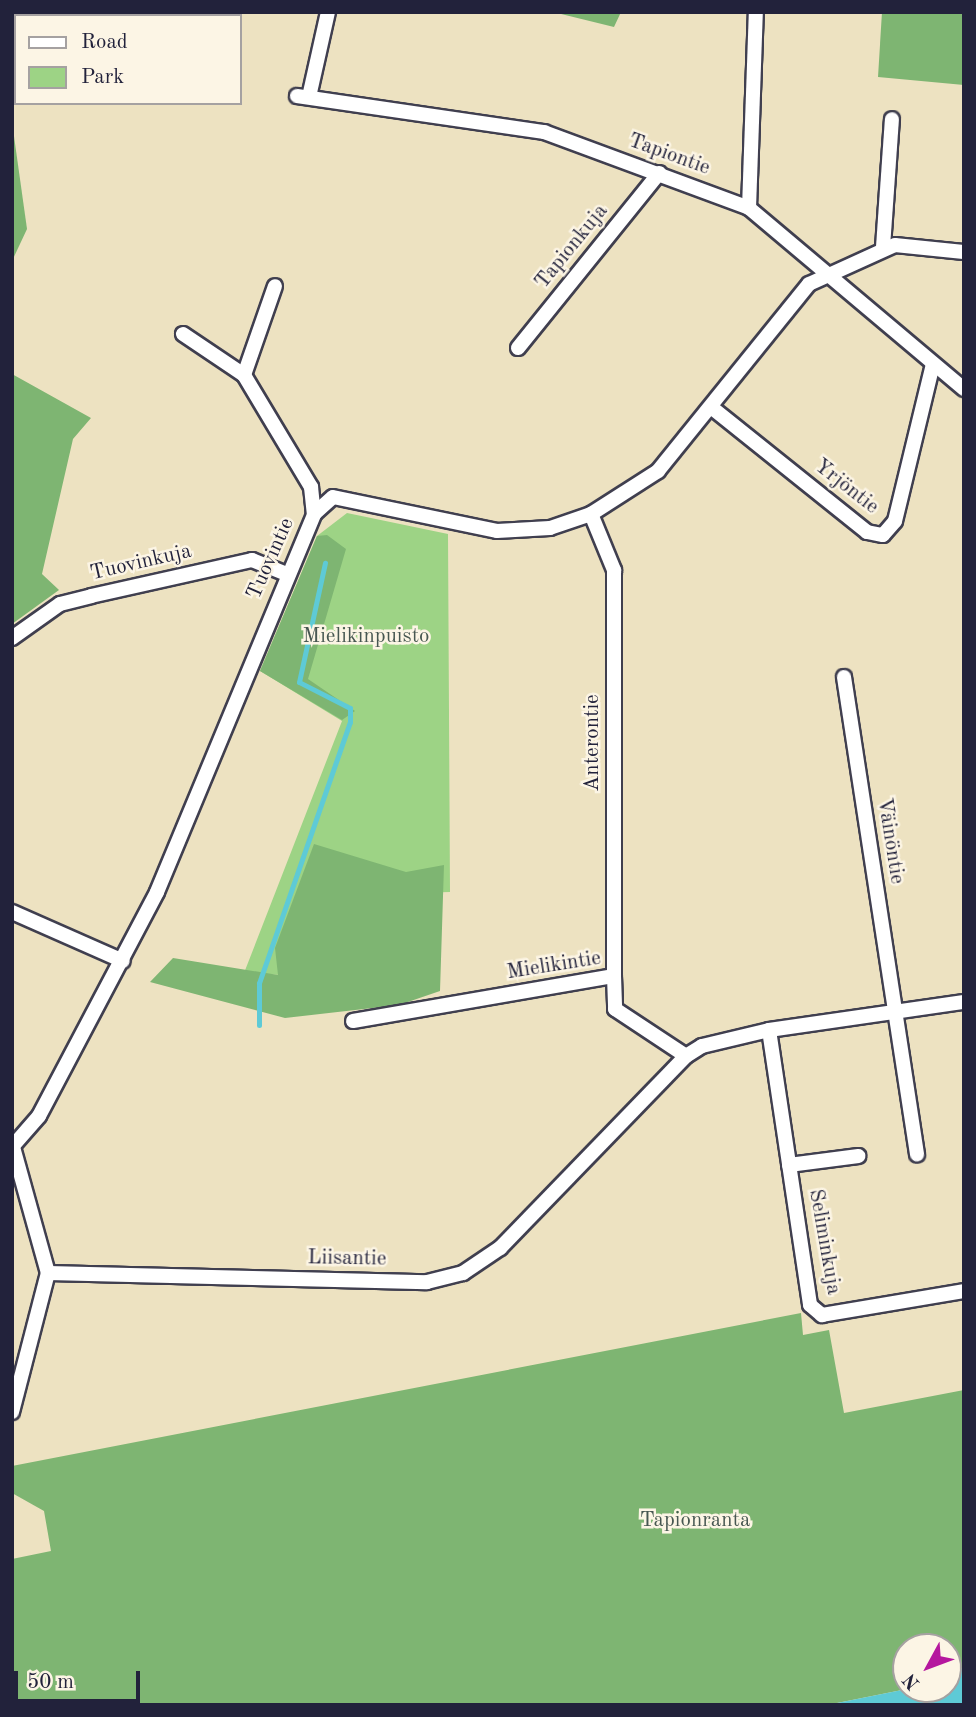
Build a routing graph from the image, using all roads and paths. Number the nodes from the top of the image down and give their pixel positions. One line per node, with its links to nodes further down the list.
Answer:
1 (328, 12): 4 (street, Tapiontie)
2 (756, 12): 5 (street)
3 (892, 119): 6 (street)
4 (659, 173): 5 (street, Tapiontie); 11 (street, Tapionkuja)
5 (749, 208): 8 (street, Tapiontie)
6 (883, 247): 7 (street); 8 (street, Tuovintie)
7 (964, 252)
8 (825, 277): 12 (street, Tapiontie); 15 (street, Tuovintie)
9 (275, 286): 13 (street)
10 (183, 334): 13 (street)
11 (518, 348)
12 (933, 364): 14 (street, Tapiontie); 15 (street, Yrjöntie)
13 (244, 375): 16 (street)
14 (964, 389)
15 (711, 407): 17 (street, Tuovintie)
16 (314, 514): 17 (street, Tuovintie); 18 (street, Tuovintie)
17 (591, 514): 23 (street, Anterontie)
18 (287, 574): 19 (street, Tuovinkuja); 22 (street, Tuovintie)
19 (12, 638)
20 (844, 677): 25 (street, Väinöntie)
21 (12, 912): 22 (street)
22 (122, 961): 29 (street, Tuovintie)
23 (614, 976): 26 (street, Mielikintie); 28 (street, Mielikintie)
24 (964, 1002): 25 (street)
25 (895, 1010): 27 (street); 30 (street, Väinöntie)
26 (353, 1021)
27 (769, 1030): 28 (street); 32 (street, Seliminkuja)
28 (687, 1056): 33 (street, Liisantie)
29 (13, 1147): 33 (street)
30 (917, 1154)
31 (858, 1156): 32 (street)
32 (789, 1165): 34 (street, Seliminkuja)
33 (48, 1273): 35 (street)
34 (964, 1291)
35 (12, 1412)

